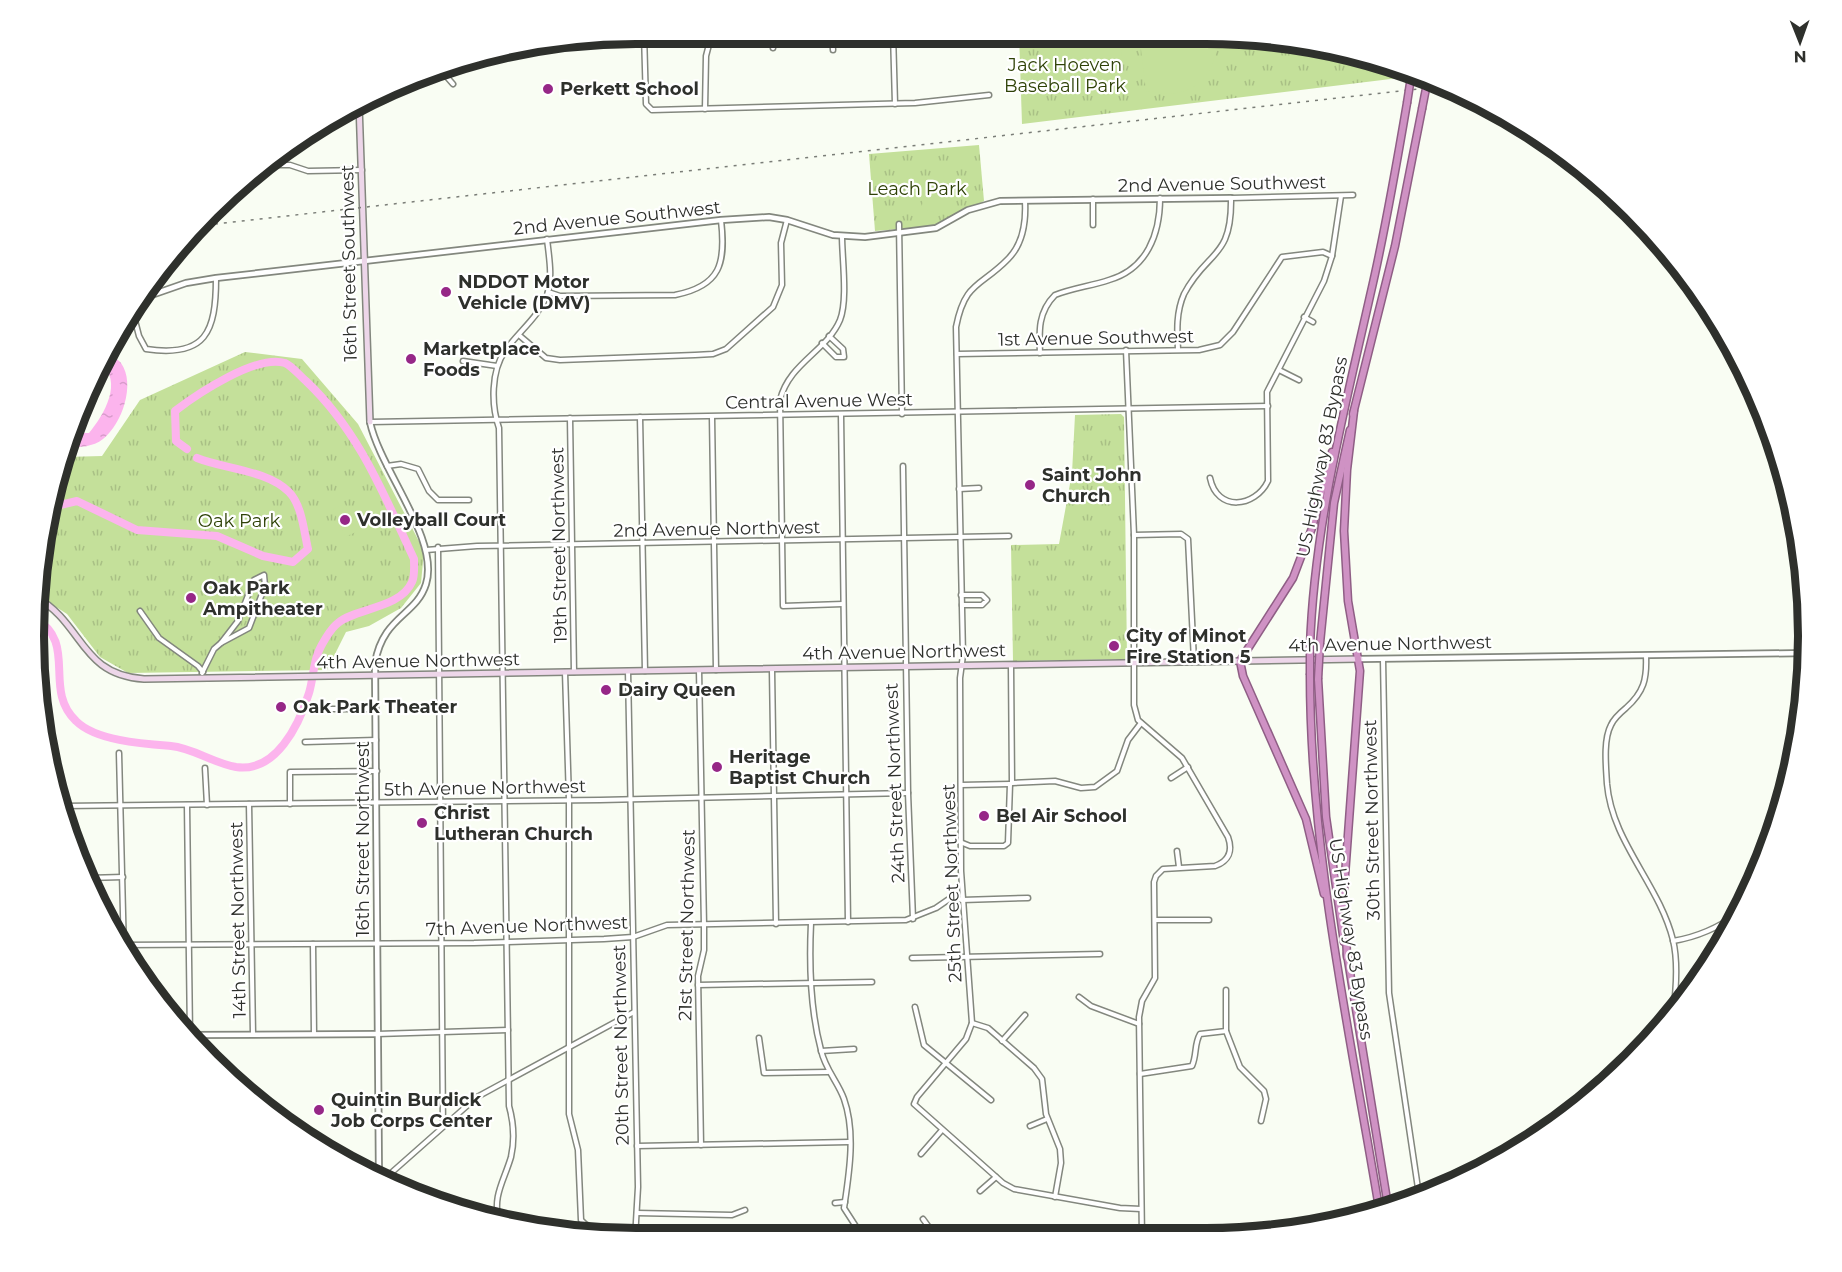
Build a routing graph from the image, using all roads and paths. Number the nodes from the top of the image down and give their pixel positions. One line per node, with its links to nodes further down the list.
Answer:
1 (645, 44): 14 (street)
2 (709, 44): 14 (street)
3 (774, 44): 6 (street)
4 (833, 44): 7 (street)
5 (893, 44): 13 (street)
6 (773, 48)
7 (833, 50)
8 (445, 75): 10 (street)
9 (1411, 81): 62 (highway, US Highway 83 Bypass, bridge)
10 (453, 84)
11 (1426, 86): 52 (highway, US Highway 83 Bypass, bridge)
12 (989, 95): 13 (street)
13 (895, 104): 14 (street)
14 (705, 109)
15 (359, 113): 17 (main road, 16th Street Southwest)
16 (278, 164): 17 (street)
17 (362, 170): 32 (main road, 16th Street Southwest)
18 (1353, 195): 19 (street, 2nd Avenue Southwest)
19 (1341, 196): 21 (street, 2nd Avenue Southwest); 31 (street)
20 (1160, 198): 21 (street, 2nd Avenue Southwest); 22 (street, 2nd Avenue Southwest); 44 (street)
21 (1231, 198): 42 (street)
22 (1092, 199): 23 (street, 2nd Avenue Southwest); 27 (street, 2nd Avenue Southwest)
23 (1025, 201): 28 (street, 2nd Avenue Southwest); 45 (street, 25th Street Northwest)
24 (721, 220): 25 (street, 2nd Avenue Southwest); 30 (street, 2nd Avenue Southwest); 35 (street)
25 (787, 220): 29 (street, 2nd Avenue Southwest); 39 (street)
26 (898, 224): 28 (street)
27 (1093, 225)
28 (900, 232): 29 (street, 2nd Avenue Southwest); 54 (street)
29 (842, 236): 40 (street)
30 (547, 238): 32 (street, 2nd Avenue Southwest); 35 (street)
31 (1332, 256): 36 (street); 42 (street, 1st Avenue Southwest)
32 (364, 260): 33 (street, 2nd Avenue Southwest); 61 (main road, 16th Street Southwest)
33 (216, 278): 34 (street, 2nd Avenue Southwest); 37 (street)
34 (155, 291)
35 (548, 292): 39 (street)
36 (1304, 317): 38 (street); 48 (street)
37 (135, 320)
38 (1313, 322)
39 (519, 336): 47 (street)
40 (829, 336): 41 (street); 41 (street)
41 (822, 344): 56 (street)
42 (1178, 349): 43 (street, 1st Avenue Southwest)
43 (1126, 350): 44 (street, 1st Avenue Southwest); 51 (street)
44 (1040, 353): 45 (street, 1st Avenue Southwest)
45 (957, 354): 53 (street, 25th Street Northwest)
46 (463, 361): 47 (street)
47 (497, 366): 60 (street)
48 (1279, 370): 49 (street); 50 (street)
49 (1299, 380)
50 (1268, 406): 51 (street, Central Avenue West); 65 (street)
51 (1127, 410): 53 (street, Central Avenue West); 69 (street)
52 (1354, 411): 89 (highway); 166 (highway, US Highway 83 Bypass, bridge)
53 (957, 412): 54 (street, Central Avenue West); 67 (street, 25th Street Northwest)
54 (902, 414): 55 (street, Central Avenue West)
55 (841, 415): 56 (street, Central Avenue West); 73 (street)
56 (780, 416): 58 (street, Central Avenue West); 74 (street)
57 (640, 417): 58 (street, Central Avenue West); 59 (street, Central Avenue West); 76 (street)
58 (712, 417): 75 (street)
59 (570, 418): 60 (street, Central Avenue West); 77 (street, 19th Street Northwest)
60 (496, 420): 61 (street, Central Avenue West); 78 (street)
61 (370, 422): 63 (street, 16th Street Northwest)
62 (1335, 447): 91 (highway); 163 (highway, US Highway 83 Bypass, bridge)
63 (386, 466): 68 (street); 80 (street, 16th Street Northwest)
64 (903, 466): 72 (street, 24th Street Northwest)
65 (1210, 478)
66 (979, 488): 67 (street)
67 (959, 489): 71 (street, 25th Street Northwest)
68 (469, 500)
69 (1134, 535): 92 (street); 93 (street)
70 (1009, 536): 71 (street, 2nd Avenue Northwest)
71 (960, 537): 72 (street, 2nd Avenue Northwest); 81 (street, 25th Street Northwest)
72 (904, 538): 73 (street, 2nd Avenue Northwest); 96 (street, 24th Street Northwest)
73 (842, 540): 74 (street, 2nd Avenue Northwest); 83 (street)
74 (781, 541): 75 (street, 2nd Avenue Northwest); 83 (street)
75 (714, 542): 76 (street, 2nd Avenue Northwest); 99 (street)
76 (643, 544): 77 (street, 2nd Avenue Northwest); 102 (street)
77 (572, 545): 78 (street, 2nd Avenue Northwest); 105 (street, 19th Street Northwest)
78 (500, 546): 79 (street, 2nd Avenue Northwest); 106 (street)
79 (438, 547): 80 (street, 2nd Avenue Northwest); 107 (street)
80 (426, 550): 108 (street, 16th Street Northwest)
81 (961, 595): 84 (street, 25th Street Northwest); 84 (street)
82 (45, 603): 109 (main road, 4th Avenue Northwest)
83 (843, 604): 97 (street)
84 (962, 605): 94 (street, 25th Street Northwest)
85 (140, 611): 103 (street)
86 (221, 643): 86 (street); 103 (street)
87 (1798, 653): 88 (street, 4th Avenue Northwest)
88 (1646, 656): 90 (street, 4th Avenue Northwest); 156 (street)
89 (1360, 659): 90 (street, 4th Avenue Northwest); 91 (main road, 4th Avenue Northwest); 166 (highway)
90 (1383, 659): 209 (street, 30th Street Northwest)
91 (1240, 661): 92 (main road, 4th Avenue Northwest); 163 (highway)
92 (1194, 662): 93 (main road, 4th Avenue Northwest)
93 (1135, 663): 95 (main road, 4th Avenue Northwest); 112 (street)
94 (961, 666): 95 (main road, 4th Avenue Northwest); 96 (main road, 4th Avenue Northwest); 121 (street, 25th Street Northwest)
95 (1011, 666): 120 (street)
96 (906, 667): 97 (main road, 4th Avenue Northwest); 122 (street, 24th Street Northwest)
97 (844, 669): 100 (main road, 4th Avenue Northwest); 123 (street)
98 (699, 670): 99 (main road, 4th Avenue Northwest); 102 (main road, 4th Avenue Northwest); 125 (street, 21st Street Northwest)
99 (716, 670): 100 (main road, 4th Avenue Northwest)
100 (772, 670): 124 (street)
101 (628, 671): 102 (main road, 4th Avenue Northwest); 105 (main road, 4th Avenue Northwest); 127 (street, 20th Street Northwest)
102 (645, 671)
103 (203, 672): 109 (street)
104 (565, 672): 105 (main road, 4th Avenue Northwest); 106 (main road, 4th Avenue Northwest); 126 (street)
105 (574, 672)
106 (503, 674): 107 (main road, 4th Avenue Northwest); 129 (street)
107 (439, 675): 108 (main road, 4th Avenue Northwest); 128 (street)
108 (374, 677): 109 (main road, 4th Avenue Northwest); 111 (street, 16th Street Northwest)
109 (200, 679)
110 (318, 709): 111 (street)
111 (376, 709): 113 (street, 16th Street Northwest)
112 (1141, 723): 116 (street); 120 (street)
113 (376, 740): 114 (street); 118 (street, 16th Street Northwest)
114 (305, 742)
115 (119, 753): 136 (street)
116 (1188, 767): 119 (street); 139 (street)
117 (206, 768): 134 (street)
118 (377, 771): 130 (street, 16th Street Northwest); 132 (street)
119 (1171, 778)
120 (1011, 783): 121 (street); 137 (street)
121 (961, 785): 137 (street, 25th Street Northwest)
122 (908, 793): 123 (street, 5th Avenue Northwest); 144 (street, 24th Street Northwest)
123 (846, 794): 124 (street, 5th Avenue Northwest); 147 (street)
124 (774, 796): 125 (street, 5th Avenue Northwest); 149 (street)
125 (702, 798): 127 (street, 5th Avenue Northwest); 150 (street, 21st Street Northwest)
126 (569, 800): 127 (street, 5th Avenue Northwest); 129 (street, 5th Avenue Northwest); 154 (street)
127 (630, 800): 153 (street, 20th Street Northwest)
128 (442, 801): 129 (street, 5th Avenue Northwest); 130 (street, 5th Avenue Northwest); 157 (street)
129 (504, 801): 155 (street)
130 (377, 803): 132 (street, 5th Avenue Northwest); 160 (street, 16th Street Northwest)
131 (249, 804): 132 (street, 5th Avenue Northwest); 134 (street, 5th Avenue Northwest); 158 (street, 14th Street Northwest)
132 (290, 804)
133 (187, 805): 134 (street, 5th Avenue Northwest); 136 (street, 5th Avenue Northwest); 162 (street)
134 (207, 805)
135 (69, 806): 136 (street, 5th Avenue Northwest)
136 (120, 806): 140 (street)
137 (960, 842): 143 (street, 25th Street Northwest)
138 (1177, 851): 139 (street)
139 (1179, 867): 145 (street)
140 (123, 877): 141 (street); 152 (street)
141 (96, 878)
142 (1028, 898): 143 (street, 7th Avenue Northwest)
143 (963, 900): 144 (street, 7th Avenue Northwest); 165 (street, 25th Street Northwest)
144 (913, 919): 147 (street, 7th Avenue Northwest)
145 (1156, 920): 146 (street); 178 (street)
146 (1209, 920)
147 (848, 922): 148 (street, 7th Avenue Northwest)
148 (811, 923): 149 (street, 7th Avenue Northwest); 169 (street)
149 (776, 924): 150 (street, 7th Avenue Northwest)
150 (704, 925): 153 (street, 7th Avenue Northwest); 170 (street, 21st Street Northwest)
151 (1723, 925): 156 (street)
152 (122, 931)
153 (633, 937): 154 (street, 7th Avenue Northwest); 175 (street, 20th Street Northwest)
154 (569, 940): 155 (street, 7th Avenue Northwest); 189 (street)
155 (507, 941): 157 (street, 7th Avenue Northwest); 180 (street)
156 (1673, 941): 173 (street)
157 (443, 943): 160 (street, 7th Avenue Northwest); 182 (street)
158 (252, 944): 159 (street, 7th Avenue Northwest); 162 (street, 7th Avenue Northwest); 183 (street, 14th Street Northwest)
159 (313, 944): 160 (street, 7th Avenue Northwest); 184 (street)
160 (377, 944): 185 (street, 16th Street Northwest)
161 (131, 945): 162 (street, 7th Avenue Northwest)
162 (189, 945): 179 (street)
163 (1336, 945): 214 (highway, US Highway 83 Bypass)
164 (1100, 954): 165 (street)
165 (968, 957): 167 (street); 177 (street, 25th Street Northwest)
166 (1347, 957): 212 (highway, US Highway 83 Bypass)
167 (912, 958)
168 (872, 982): 169 (street)
169 (811, 983): 170 (street); 191 (street)
170 (698, 985): 203 (street, 21st Street Northwest)
171 (1226, 990): 181 (street)
172 (1079, 997): 178 (street)
173 (1673, 1001)
174 (915, 1007): 192 (street)
175 (634, 1012): 189 (street); 204 (street, 20th Street Northwest)
176 (1024, 1015): 188 (street)
177 (972, 1023): 188 (street); 192 (street)
178 (1139, 1024): 194 (street)
179 (189, 1025)
180 (508, 1030): 182 (street); 195 (street)
181 (1226, 1031): 194 (street); 198 (street)
182 (444, 1032): 185 (street); 199 (street)
183 (253, 1034): 184 (street); 186 (street)
184 (314, 1034): 185 (street)
185 (377, 1034): 206 (street, 16th Street Northwest)
186 (198, 1035)
187 (759, 1038): 193 (street)
188 (1002, 1041): 197 (street)
189 (569, 1046): 195 (street); 221 (street)
190 (854, 1049): 191 (street)
191 (821, 1051): 193 (street)
192 (947, 1064): 196 (street); 201 (street)
193 (828, 1072): 202 (street)
194 (1140, 1074): 216 (street)
195 (509, 1078): 199 (street); 218 (street)
196 (991, 1100)
197 (1047, 1119): 200 (street); 211 (street)
198 (1261, 1121)
199 (443, 1126): 207 (street)
200 (1030, 1126)
201 (942, 1130): 205 (street); 208 (street)
202 (849, 1142): 203 (street); 213 (street)
203 (701, 1145): 204 (street)
204 (637, 1146): 219 (street, 20th Street Northwest)
205 (921, 1154)
206 (380, 1170)
207 (388, 1173)
208 (996, 1176): 210 (street); 211 (street)
209 (1418, 1189)
210 (980, 1191)
211 (1055, 1197): 216 (street)
212 (1387, 1200)
213 (845, 1202): 215 (street); 223 (street)
214 (1378, 1202)
215 (835, 1203)
216 (1141, 1209): 225 (street)
217 (745, 1210): 219 (street)
218 (498, 1212)
219 (637, 1213): 222 (street, 20th Street Northwest)
220 (923, 1219): 224 (street)
221 (586, 1226)
222 (635, 1228)
223 (857, 1228)
224 (930, 1228)
225 (1142, 1228)

